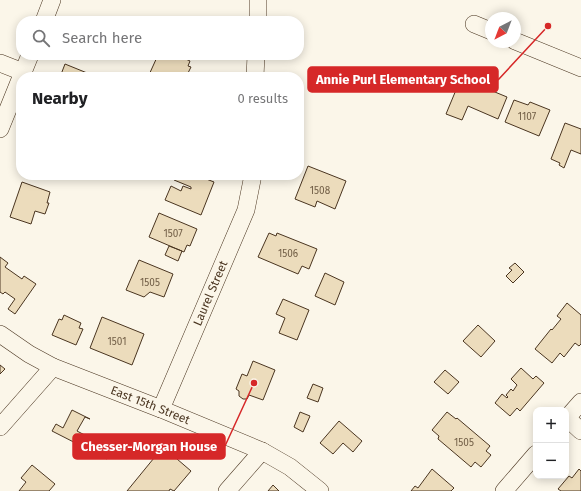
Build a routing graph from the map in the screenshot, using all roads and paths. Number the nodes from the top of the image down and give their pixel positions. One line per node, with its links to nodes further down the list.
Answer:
1 (52, 0): 3 (street)
2 (258, 0): 4 (street)
3 (46, 16)
4 (258, 16)
5 (474, 24): 6 (street)
6 (485, 29)
7 (521, 43): 11 (street)
8 (28, 60): 12 (street)
9 (256, 60): 13 (street)
10 (0, 63): 12 (street)
11 (581, 68)
12 (23, 72)
13 (255, 72)
14 (16, 89): 15 (street)
15 (0, 129)
16 (253, 180): 20 (street, Laurel Street)
17 (0, 334): 18 (street, East 15th Street)
18 (53, 367): 20 (street, East 15th Street); 23 (street)
19 (581, 402): 21 (street)
20 (161, 409): 25 (street, East 15th Street)
21 (569, 416)
22 (569, 421): 24 (street)
23 (0, 427)
24 (581, 431)
25 (262, 451): 27 (street); 28 (street, East 15th Street)
26 (533, 457): 29 (street)
27 (227, 491)
28 (320, 491)
29 (504, 491)

